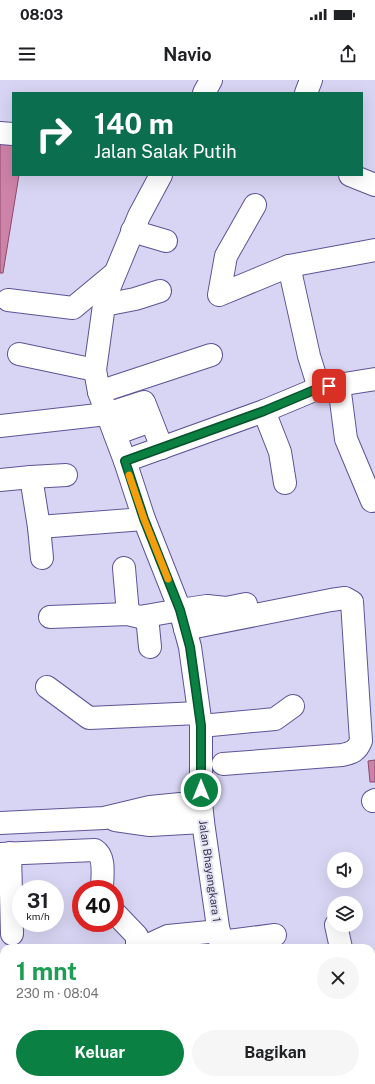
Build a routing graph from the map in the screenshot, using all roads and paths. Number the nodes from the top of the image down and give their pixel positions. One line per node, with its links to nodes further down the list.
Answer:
1 (211, 80): 3 (street)
2 (311, 80): 4 (street)
3 (205, 92)
4 (306, 92)
5 (0, 133): 6 (street)
6 (12, 134)
7 (160, 176): 11 (street, Jalan Bhayangkara 1)
8 (352, 176): 9 (street)
9 (375, 185)
10 (254, 205): 14 (street)
11 (132, 231): 12 (street); 15 (street, Jalan Bhayangkara 1)
12 (166, 241)
13 (375, 250): 14 (street)
14 (289, 266): 23 (street)
15 (114, 274): 17 (street); 18 (street, Jalan Bhayangkara 1)
16 (160, 290): 18 (street)
17 (8, 300)
18 (104, 305): 21 (street, Jalan Bhayangkara 1)
19 (18, 354): 21 (street)
20 (211, 355): 24 (street)
21 (95, 370): 24 (street, Jalan Bhayangkara 1)
22 (375, 379): 23 (street)
23 (329, 386): 25 (street); 36 (street)
24 (99, 392): 26 (street, Jalan Bhayangkara 1)
25 (264, 411): 30 (street); 35 (street)
26 (107, 414): 27 (street); 28 (street); 29 (street, Jalan Bhayangkara 1)
27 (151, 421): 29 (street); 30 (street)
28 (0, 426)
29 (115, 434): 31 (street, Jalan Bhayangkara 1)
30 (162, 448): 31 (street)
31 (125, 461): 37 (street, Jalan Bhayangkara 1)
32 (66, 475): 33 (street)
33 (31, 477): 34 (street); 38 (street)
34 (0, 480)
35 (285, 483)
36 (372, 501)
37 (144, 519): 38 (street); 44 (street, Jalan Bhayangkara 1)
38 (39, 527): 39 (street)
39 (42, 558)
40 (124, 568): 42 (street)
41 (257, 602): 44 (street)
42 (138, 615): 43 (street); 44 (street); 45 (street)
43 (50, 617)
44 (182, 619): 48 (street, Jalan Bhayangkara 1); 49 (street)
45 (150, 647)
46 (47, 687): 48 (street)
47 (293, 706): 48 (street)
48 (200, 720): 50 (street, Jalan Bhayangkara 1)
49 (223, 764)
50 (202, 812): 51 (street); 58 (street, Jalan Bhayangkara 1)
51 (0, 823)
52 (5, 854): 53 (street); 56 (street)
53 (102, 880)
54 (124, 922): 59 (street)
55 (338, 932): 61 (street)
56 (12, 934)
57 (275, 935): 58 (street)
58 (221, 940): 60 (street)
59 (137, 944)
60 (151, 944)
61 (340, 944)

